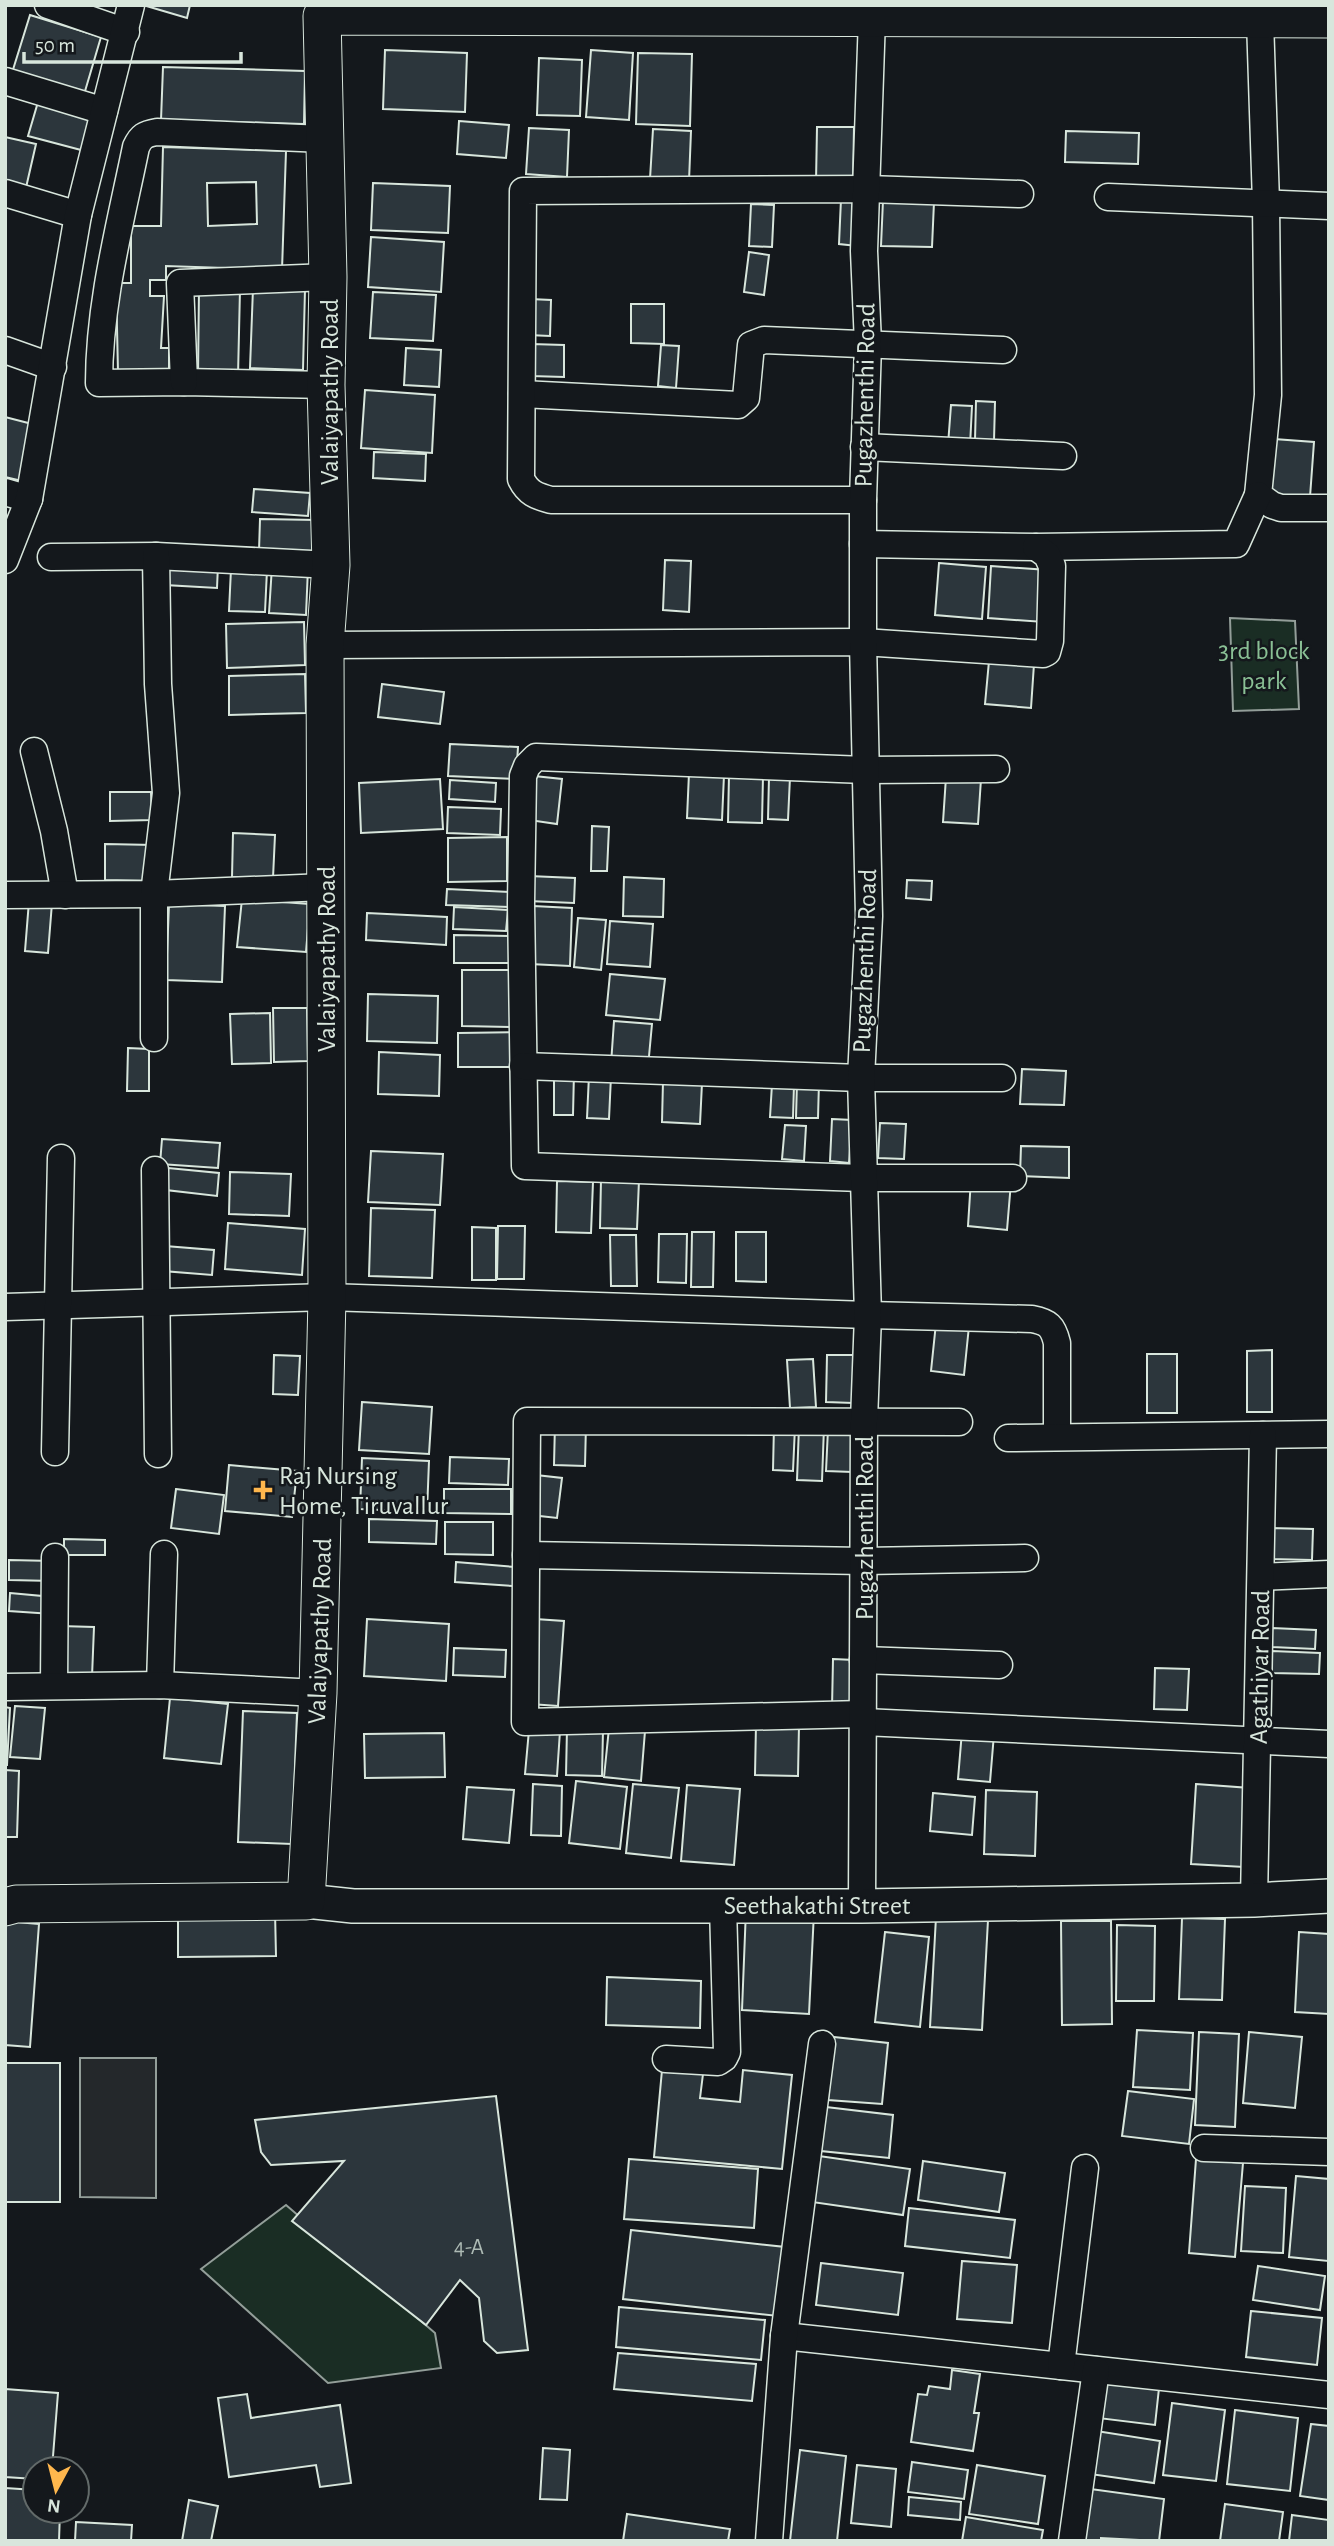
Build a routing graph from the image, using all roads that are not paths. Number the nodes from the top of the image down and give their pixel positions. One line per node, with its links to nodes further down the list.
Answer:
1 (48, 5): 7 (street)
2 (131, 5): 7 (street)
3 (323, 11): 4 (main road); 10 (main road, Valaiyapathy Road)
4 (892, 13): 6 (main road); 11 (street, Pugazhenthi Road)
5 (1329, 19): 6 (main road)
6 (1260, 20): 15 (street)
7 (126, 32): 9 (street)
8 (5, 80): 9 (street)
9 (104, 111): 17 (street)
10 (324, 139): 18 (main road, Valaiyapathy Road); 23 (street)
11 (867, 189): 13 (street); 19 (street, Pugazhenthi Road); 25 (street)
12 (5, 193): 17 (street)
13 (1020, 194)
14 (1108, 197): 15 (street)
15 (1266, 203): 16 (street); 29 (street)
16 (1329, 205)
17 (78, 215): 22 (street)
18 (328, 277): 23 (street); 24 (main road, Valaiyapathy Road)
19 (868, 344): 21 (street); 25 (street); 26 (street, Pugazhenthi Road)
20 (5, 350): 22 (street)
21 (1003, 350)
22 (53, 367): 28 (street)
23 (184, 382): 24 (street)
24 (326, 385): 37 (main road, Valaiyapathy Road)
25 (522, 394): 30 (street)
26 (864, 447): 27 (street); 30 (street, Pugazhenthi Road)
27 (1063, 456)
28 (17, 495): 36 (street)
29 (1258, 495): 31 (street); 33 (street)
30 (863, 500): 32 (street, Pugazhenthi Road)
31 (1329, 508)
32 (863, 544): 33 (street); 38 (street, Pugazhenthi Road)
33 (1036, 547): 38 (street)
34 (156, 556): 35 (street); 37 (street); 44 (street)
35 (51, 557)
36 (5, 560)
37 (331, 565): 39 (main road, Valaiyapathy Road)
38 (863, 642): 39 (street); 42 (street, Pugazhenthi Road)
39 (325, 645): 43 (main road, Valaiyapathy Road)
40 (34, 751): 46 (street)
41 (996, 769): 42 (street)
42 (865, 770): 48 (street); 50 (street, Pugazhenthi Road)
43 (325, 887): 44 (street); 55 (main road, Valaiyapathy Road)
44 (154, 894): 46 (street); 47 (street)
45 (5, 895): 46 (street)
46 (65, 895)
47 (154, 1038)
48 (523, 1066): 50 (street); 53 (street)
49 (1002, 1078): 50 (street)
50 (861, 1079): 53 (street, Pugazhenthi Road)
51 (61, 1158): 57 (street)
52 (155, 1170): 56 (street)
53 (862, 1178): 54 (street); 59 (street, Pugazhenthi Road)
54 (1013, 1178)
55 (327, 1297): 56 (street); 59 (street); 80 (main road, Valaiyapathy Road)
56 (157, 1303): 57 (street); 67 (street)
57 (59, 1305): 58 (street); 66 (street)
58 (5, 1307)
59 (868, 1315): 60 (street, Pugazhenthi Road); 64 (street)
60 (864, 1422): 61 (street); 69 (street); 72 (street, Pugazhenthi Road)
61 (959, 1422)
62 (1329, 1434): 63 (street)
63 (1263, 1435): 64 (street); 74 (street, Agathiyar Road)
64 (1057, 1437): 65 (street)
65 (1008, 1438)
66 (55, 1452)
67 (158, 1454)
68 (164, 1554): 78 (street)
69 (526, 1555): 72 (street); 81 (street)
70 (55, 1557): 77 (street)
71 (1025, 1559): 72 (street)
72 (864, 1561): 75 (street, Pugazhenthi Road)
73 (1329, 1574): 74 (street)
74 (1261, 1577): 82 (street, Agathiyar Road)
75 (863, 1660): 76 (street); 81 (street, Pugazhenthi Road)
76 (999, 1665)
77 (54, 1685): 78 (street); 79 (street)
78 (160, 1685): 80 (street)
79 (5, 1687)
80 (318, 1693): 86 (main road, Valaiyapathy Road)
81 (864, 1718): 82 (street); 88 (street, Pugazhenthi Road)
82 (1257, 1740): 83 (street); 85 (street, Agathiyar Road)
83 (1329, 1744)
84 (1329, 1896): 85 (street, Seethakathi Street)
85 (1254, 1900): 88 (street, Seethakathi Street)
86 (306, 1901): 87 (street, Seethakathi Street); 89 (main road)
87 (723, 1906): 88 (street, Seethakathi Street); 91 (street)
88 (862, 1906)
89 (5, 1907)
90 (822, 2044): 95 (street)
91 (666, 2059)
92 (1204, 2148): 93 (street)
93 (1329, 2152)
94 (1085, 2168): 96 (street)
95 (784, 2336): 96 (street); 99 (street)
96 (1061, 2366): 97 (street)
97 (1096, 2370): 98 (street); 100 (street)
98 (1329, 2395)
99 (769, 2541)
100 (1072, 2541)

